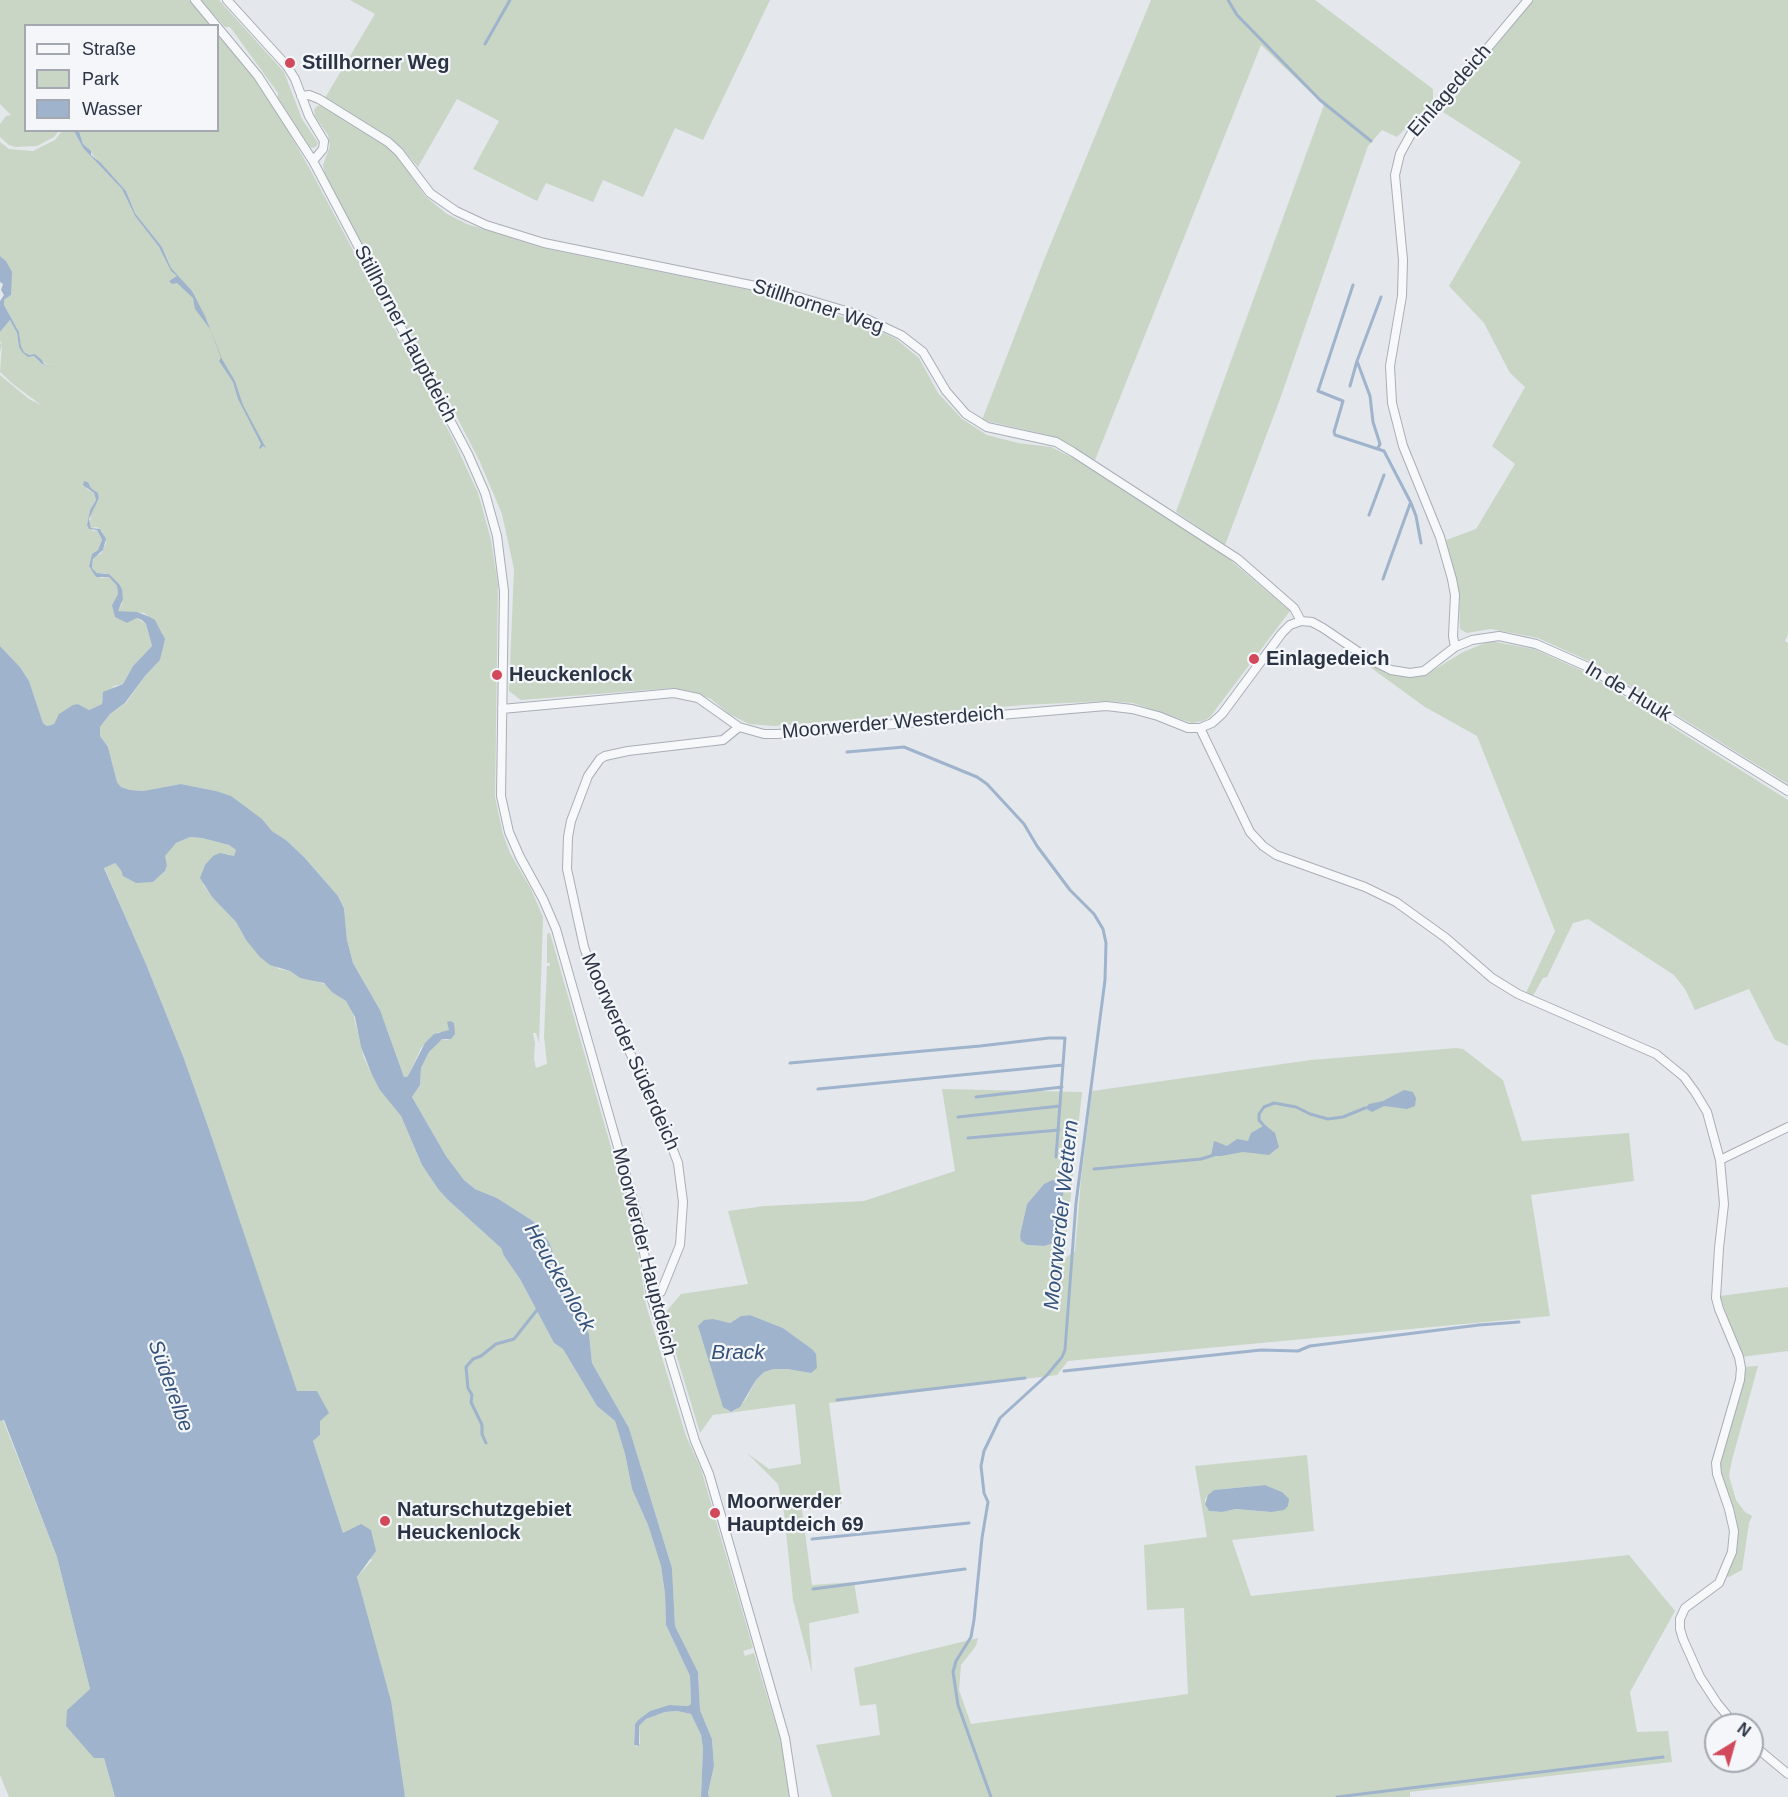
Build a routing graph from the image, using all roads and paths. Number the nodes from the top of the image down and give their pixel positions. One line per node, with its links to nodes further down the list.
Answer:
1 (195, 0): 4 (street, Stillhorner Hauptdeich)
2 (227, 0): 6 (street)
3 (1528, 0): 9 (street, Einlagedeich)
4 (215, 24)
5 (219, 29): 7 (street, Stillhorner Hauptdeich)
6 (301, 96): 7 (street); 8 (street, Stillhorner Weg)
7 (313, 161): 10 (street, Stillhorner Hauptdeich)
8 (1301, 621): 9 (street); 12 (street)
9 (1455, 647): 13 (street, In de Huuk)
10 (502, 709): 11 (street); 16 (street, Moorwerder Hauptdeich)
11 (739, 727): 12 (street, Moorwerder Westerdeich); 16 (street, Moorwerder Süderdeich)
12 (1200, 729): 15 (street)
13 (1788, 791)
14 (1788, 1128): 15 (street)
15 (1720, 1160): 17 (street)
16 (651, 1296): 20 (street, Moorwerder Hauptdeich)
17 (1725, 1713)
18 (1764, 1754): 19 (street)
19 (1788, 1774)
20 (794, 1797)

